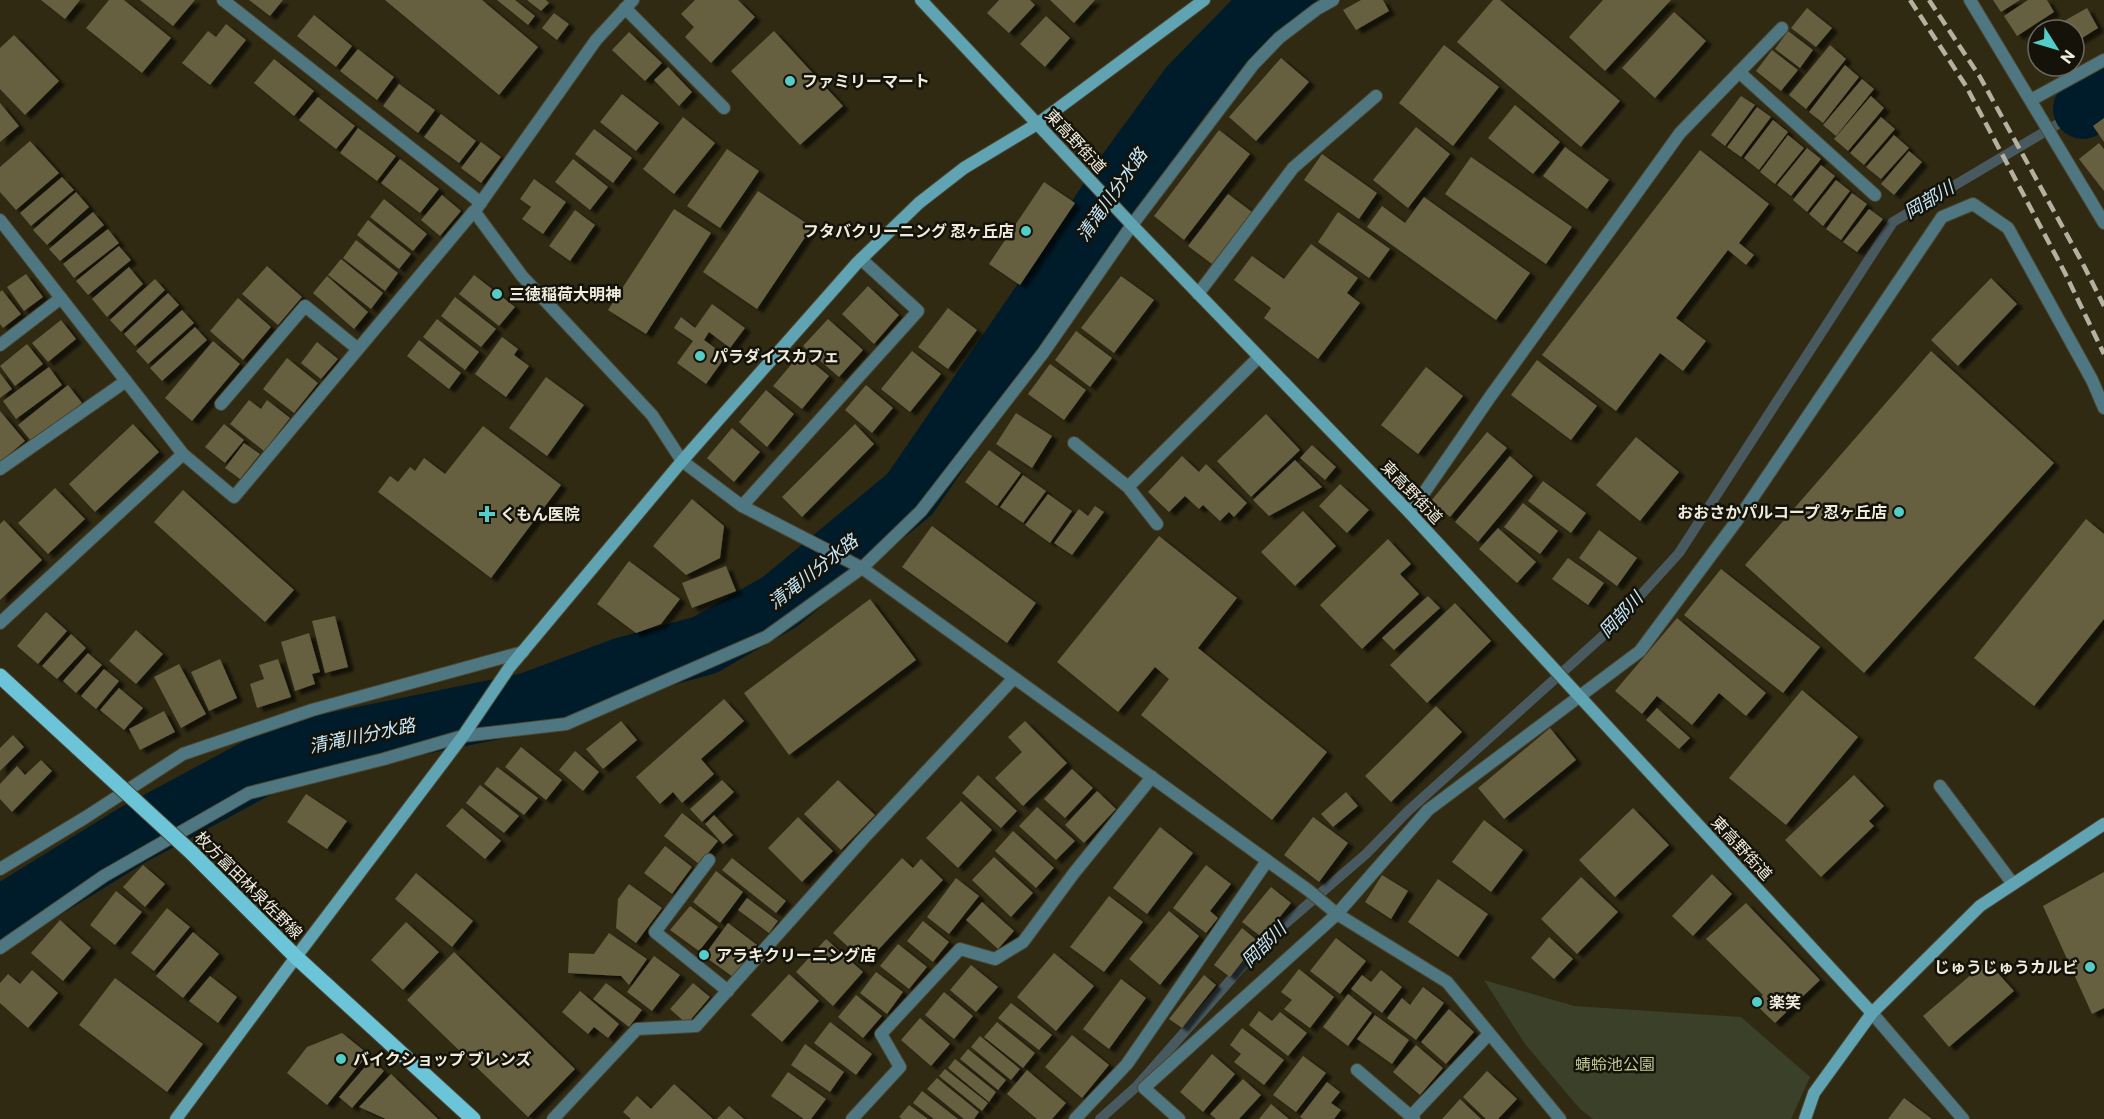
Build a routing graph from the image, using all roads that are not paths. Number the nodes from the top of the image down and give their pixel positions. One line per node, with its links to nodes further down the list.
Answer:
1 (223, 0): 15 (street)
2 (921, 0): 13 (street, 東高野街道)
3 (1204, 0): 13 (street)
4 (1333, 0): 18 (street)
5 (1970, 0): 11 (street)
6 (629, 4): 12 (street); 15 (street)
7 (1782, 28): 9 (street)
8 (2104, 60): 11 (street)
9 (1739, 72): 14 (street); 34 (street)
10 (1376, 96): 20 (street)
11 (2031, 100): 17 (street)
12 (724, 108)
13 (1037, 124): 18 (street, 東高野街道); 19 (street)
14 (1875, 195)
15 (478, 207): 23 (street); 30 (street)
16 (0, 220): 21 (street)
17 (2103, 221)
18 (1132, 225): 20 (street, 東高野街道); 36 (street)
19 (861, 259): 30 (street); 33 (street)
20 (1198, 294): 24 (street, 東高野街道)
21 (61, 298): 22 (street); 25 (street)
22 (0, 345)
23 (358, 349): 26 (street); 29 (street)
24 (1259, 357): 32 (street); 34 (street, 東高野街道)
25 (126, 381): 29 (street); 31 (street)
26 (221, 404)
27 (2104, 408): 41 (street)
28 (1074, 443): 32 (street)
29 (183, 454): 37 (street)
30 (682, 461): 33 (street); 38 (street)
31 (0, 469)
32 (1128, 487): 35 (street)
33 (742, 506): 36 (street)
34 (1410, 513): 41 (street, 東高野街道)
35 (1157, 524)
36 (862, 568): 40 (street); 42 (street)
37 (0, 623)
38 (523, 652): 42 (street); 48 (street)
39 (0, 676): 52 (main road, 枚方富田林泉佐野線, bridge)
40 (1014, 678): 43 (street); 53 (street)
41 (1579, 695): 50 (street); 54 (street, 東高野街道)
42 (463, 736): 51 (street); 52 (street)
43 (1152, 777): 47 (street); 61 (street)
44 (1940, 786): 49 (street)
45 (2104, 824): 49 (street)
46 (709, 860): 53 (street)
47 (1267, 861): 50 (street); 62 (street)
48 (0, 869)
49 (2013, 884): 54 (street)
50 (1337, 914): 55 (street); 63 (street)
51 (0, 948)
52 (296, 957): 58 (street); 59 (main road, 枚方富田林泉佐野線)
53 (728, 991): 60 (street)
54 (1872, 1013): 65 (street); 66 (street)
55 (1490, 1034): 57 (street); 64 (street)
56 (1356, 1070): 57 (street)
57 (1413, 1118)
58 (176, 1119)
59 (473, 1119)
60 (553, 1119)
61 (852, 1119)
62 (1075, 1119)
63 (1179, 1119)
64 (1560, 1119)
65 (1805, 1119)
66 (1963, 1119)

